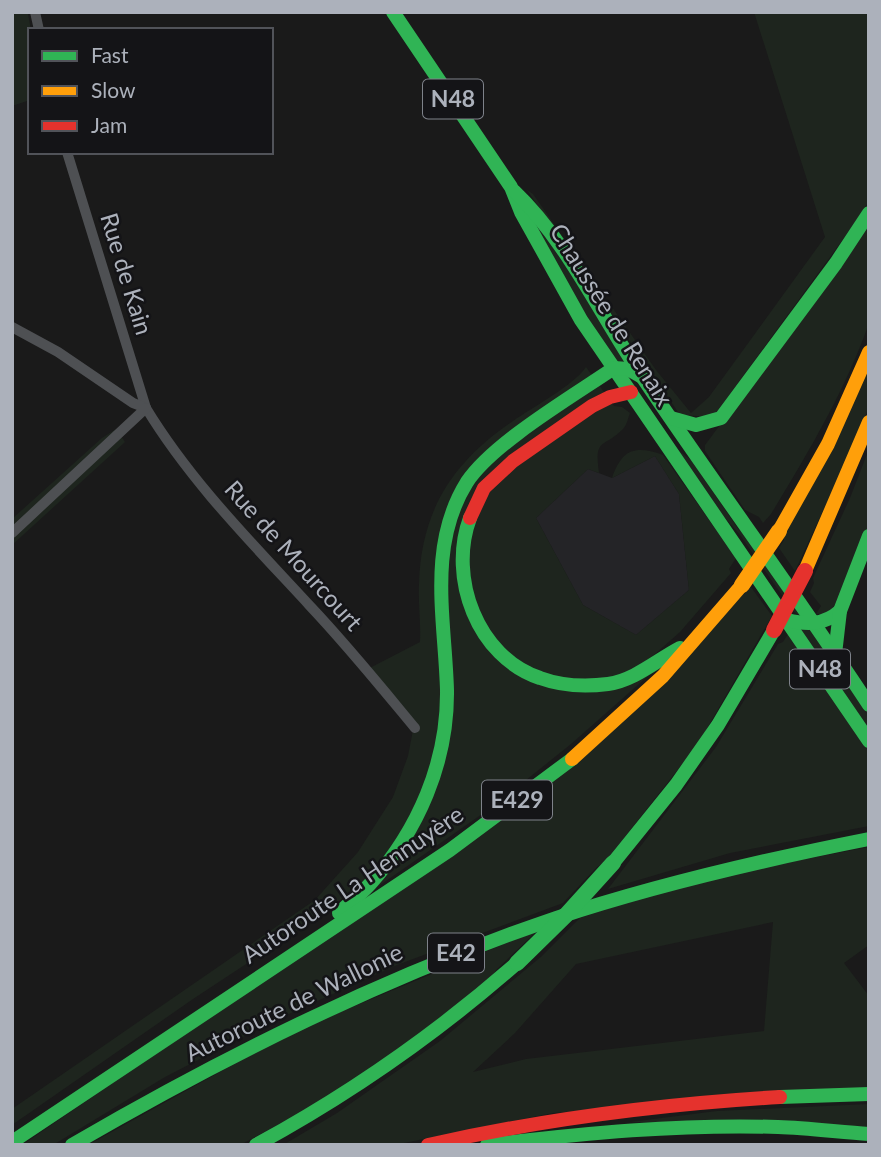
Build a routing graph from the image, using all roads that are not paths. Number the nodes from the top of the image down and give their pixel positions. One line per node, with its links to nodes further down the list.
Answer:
1 (393, 12): 3 (main road, N48)
2 (68, 154): 10 (street, Rue de Kain)
3 (511, 187): 7 (main road, Chaussée de Renaix / N48); 8 (main road, Chaussée de Renaix / N48)
4 (869, 213): 11 (main road)
5 (12, 327): 10 (street)
6 (869, 352): 18 (main road, Autoroute La Hennuyère / E429, bridge)
7 (614, 368): 8 (main road); 9 (main road, Chaussée de Renaix / N48); 24 (main road)
8 (642, 377): 11 (main road, Chaussée de Renaix / N48)
9 (631, 392): 17 (main road, Chaussée de Renaix / N48); 18 (main road)
10 (146, 408): 13 (street); 21 (street, Rue de Mourcourt)
11 (671, 418): 16 (main road, Chaussée de Renaix / N48)
12 (869, 422): 17 (main road, bridge)
13 (12, 533)
14 (869, 536): 15 (main road)
15 (840, 611): 16 (main road); 19 (main road)
16 (817, 624): 17 (main road); 19 (main road, Chaussée de Renaix / N48)
17 (781, 625): 22 (main road, Chaussée de Renaix / N48); 30 (main road, bridge)
18 (696, 640): 24 (main road, Autoroute La Hennuyère / E429)
19 (835, 654): 20 (main road, Chaussée de Renaix / N48)
20 (869, 705)
21 (415, 728)
22 (869, 741)
23 (869, 839): 29 (main road, Autoroute de Wallonie / E42)
24 (319, 937): 27 (main road, Autoroute La Hennuyère / E429)
25 (869, 1094): 28 (main road)
26 (869, 1134): 31 (main road)
27 (12, 1142)
28 (434, 1144)
29 (72, 1145)
30 (256, 1145)
31 (487, 1145)

